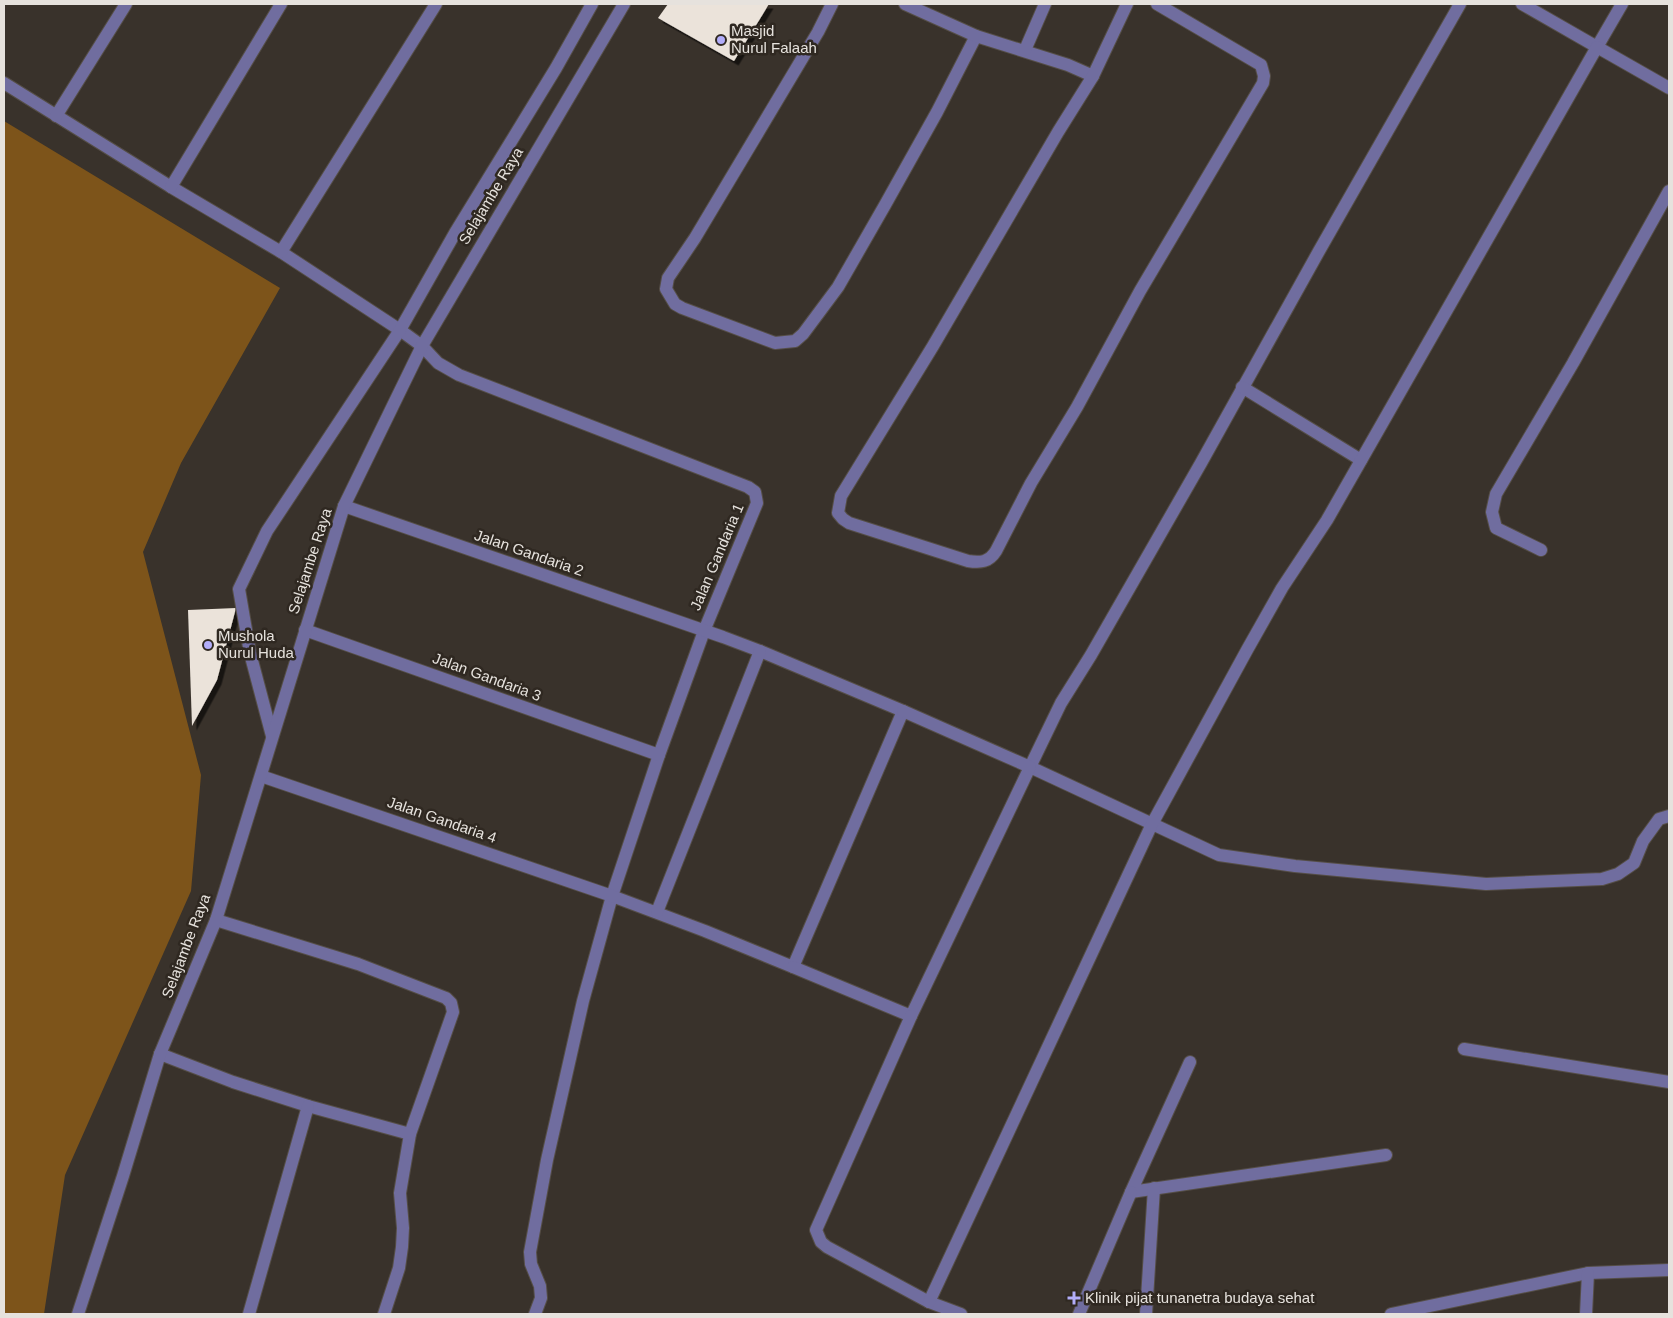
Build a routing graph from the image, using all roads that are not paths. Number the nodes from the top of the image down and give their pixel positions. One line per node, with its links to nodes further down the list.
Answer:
1 (126, 4): 20 (street)
2 (281, 4): 21 (street)
3 (436, 4): 23 (street)
4 (592, 4): 24 (street)
5 (624, 4): 25 (street, Selajambe Raya)
6 (832, 4): 14 (street)
7 (905, 4): 14 (street)
8 (1045, 4): 16 (street)
9 (1127, 4): 17 (street)
10 (1157, 4): 17 (street)
11 (1460, 4): 26 (street)
12 (1522, 4): 15 (street)
13 (1622, 4): 15 (street)
14 (976, 36): 16 (street)
15 (1597, 47): 19 (street); 27 (street)
16 (1025, 50): 17 (street)
17 (1093, 76)
18 (4, 83): 20 (street)
19 (1669, 88)
20 (56, 116): 21 (street)
21 (171, 187): 23 (street)
22 (1669, 191): 29 (street)
23 (281, 252): 24 (street)
24 (400, 330): 25 (street); 34 (street)
25 (422, 346): 28 (street, Selajambe Raya); 31 (street, Jalan Gandaria 1)
26 (1242, 387): 27 (street); 36 (street)
27 (1360, 460): 39 (street)
28 (344, 506): 30 (street, Selajambe Raya); 31 (street, Jalan Gandaria 2)
29 (1541, 550)
30 (305, 630): 34 (street, Selajambe Raya); 35 (street, Jalan Gandaria 3)
31 (704, 631): 32 (street, Jalan Gandaria 2); 35 (street, Jalan Gandaria 1)
32 (760, 651): 33 (street, Jalan Gandaria 2); 41 (street)
33 (903, 712): 36 (street, Jalan Gandaria 2); 43 (street)
34 (273, 737): 37 (street, Selajambe Raya)
35 (659, 755): 40 (street, Jalan Gandaria 1)
36 (1030, 767): 39 (street, Jalan Gandaria 2); 44 (street)
37 (261, 776): 40 (street, Jalan Gandaria 4); 42 (street, Selajambe Raya)
38 (1669, 816): 39 (street, Jalan Gandaria 2)
39 (1152, 824): 56 (street)
40 (612, 896): 41 (street, Jalan Gandaria 4); 60 (street, Jalan Gandaria 1)
41 (657, 912): 43 (street, Jalan Gandaria 4)
42 (216, 920): 46 (street, Selajambe Raya); 50 (street)
43 (793, 967): 44 (street, Jalan Gandaria 4)
44 (911, 1016): 56 (street)
45 (1464, 1049): 48 (street)
46 (160, 1054): 49 (street); 57 (street, Selajambe Raya)
47 (1190, 1062): 53 (street)
48 (1669, 1082)
49 (308, 1106): 50 (street); 58 (street)
50 (410, 1134): 59 (street)
51 (1386, 1155): 52 (street)
52 (1154, 1188): 53 (street); 63 (street)
53 (1131, 1192): 62 (street)
54 (1669, 1270): 55 (street)
55 (1588, 1273): 64 (street); 65 (street)
56 (929, 1302): 61 (street)
57 (78, 1314)
58 (249, 1314)
59 (384, 1314)
60 (535, 1314)
61 (961, 1314)
62 (1079, 1314)
63 (1146, 1314)
64 (1391, 1314)
65 (1586, 1314)

